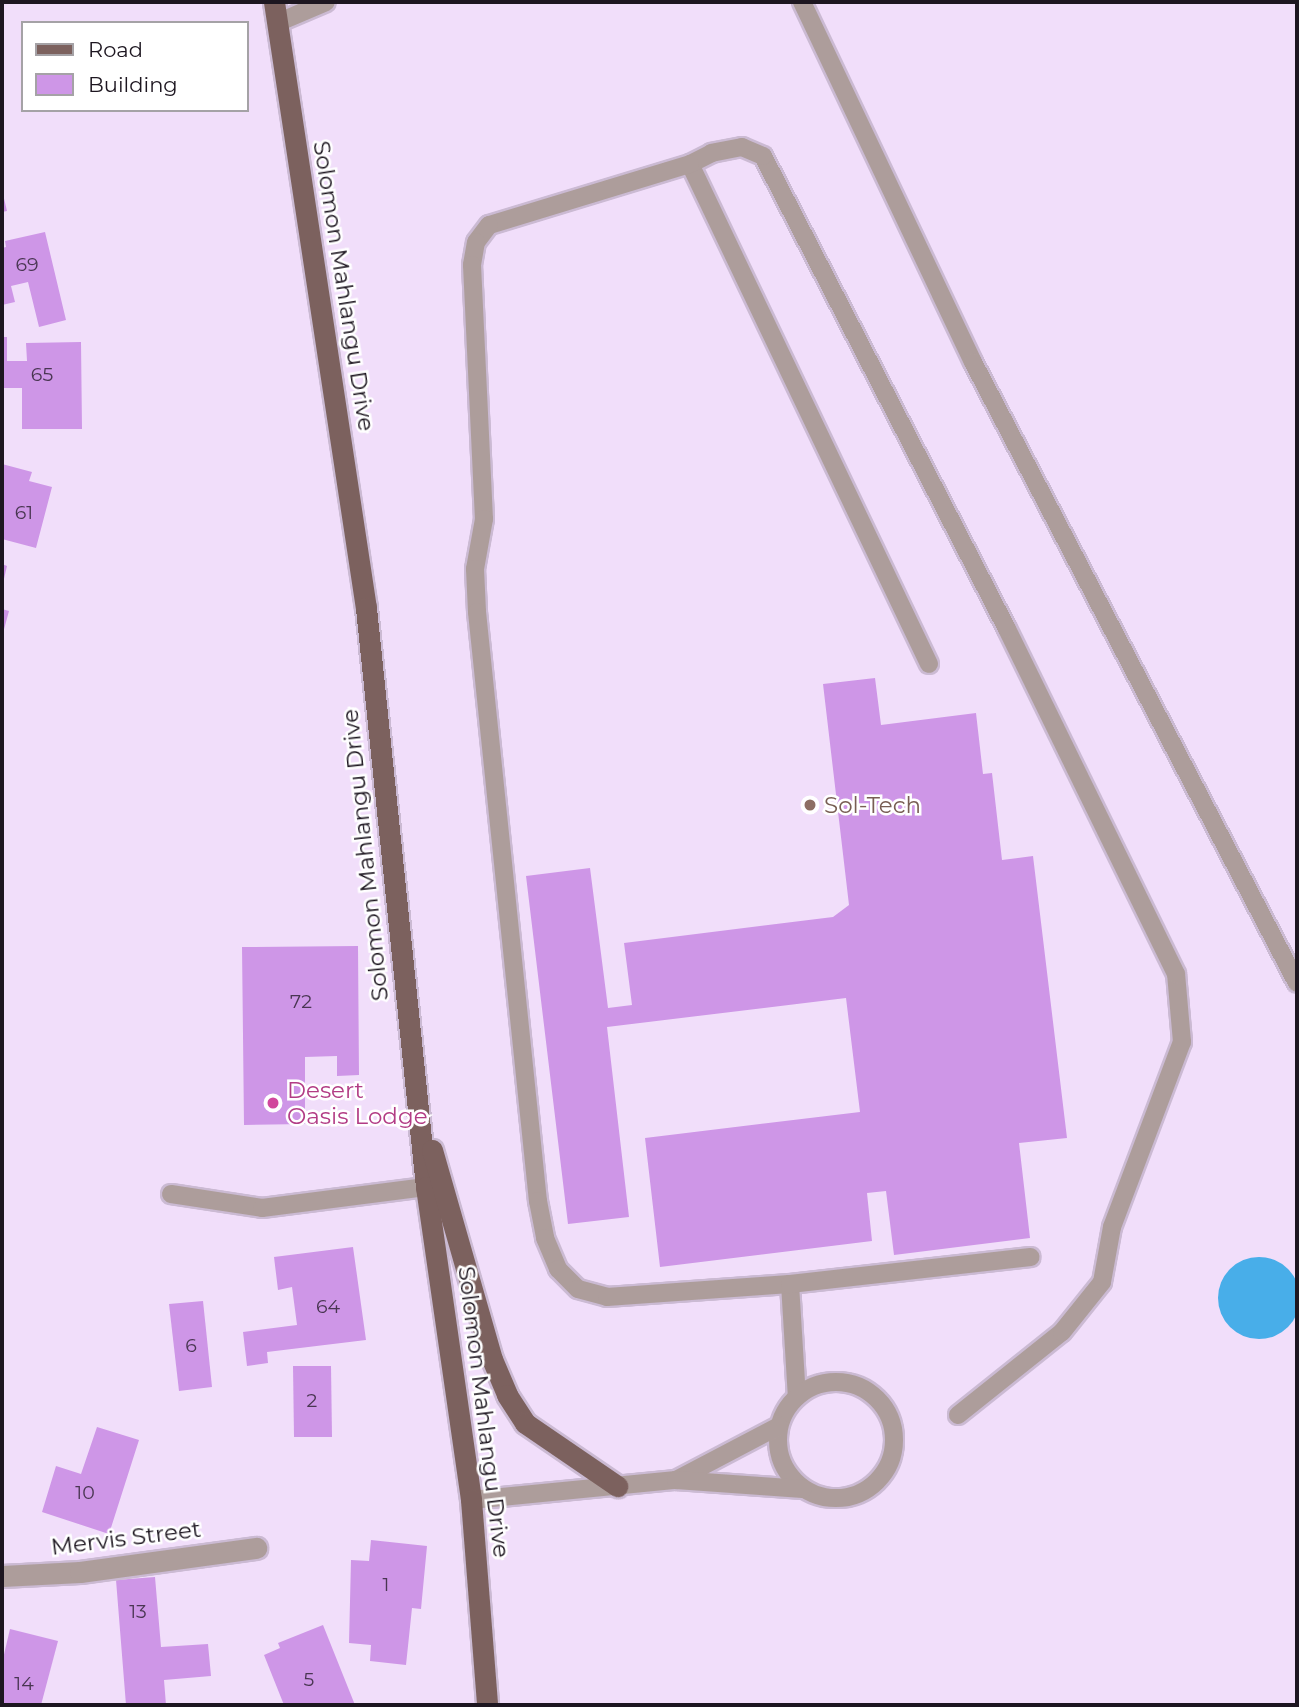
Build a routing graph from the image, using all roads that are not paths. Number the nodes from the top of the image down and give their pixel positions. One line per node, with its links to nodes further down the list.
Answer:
1 (274, 2): 4 (main road, Solomon Mahlangu Drive)
2 (326, 2): 4 (lane)
3 (802, 2): 7 (lane)
4 (277, 23): 8 (main road, Solomon Mahlangu Drive)
5 (691, 164): 6 (lane); 12 (lane); 14 (lane)
6 (929, 664)
7 (1297, 983)
8 (417, 1097): 9 (main road, Solomon Mahlangu Drive); 17 (main road)
9 (426, 1187): 10 (lane); 19 (main road, Solomon Mahlangu Drive)
10 (171, 1194)
11 (1030, 1257): 12 (lane)
12 (790, 1284): 13 (lane)
13 (797, 1396): 15 (lane); 18 (lane)
14 (958, 1415)
15 (779, 1426): 16 (lane); 18 (lane)
16 (676, 1480): 17 (lane); 18 (lane)
17 (617, 1486): 19 (lane)
18 (803, 1489)
19 (471, 1500): 22 (main road, Solomon Mahlangu Drive)
20 (256, 1548): 21 (street, Mervis Street)
21 (2, 1576)
22 (487, 1705)

